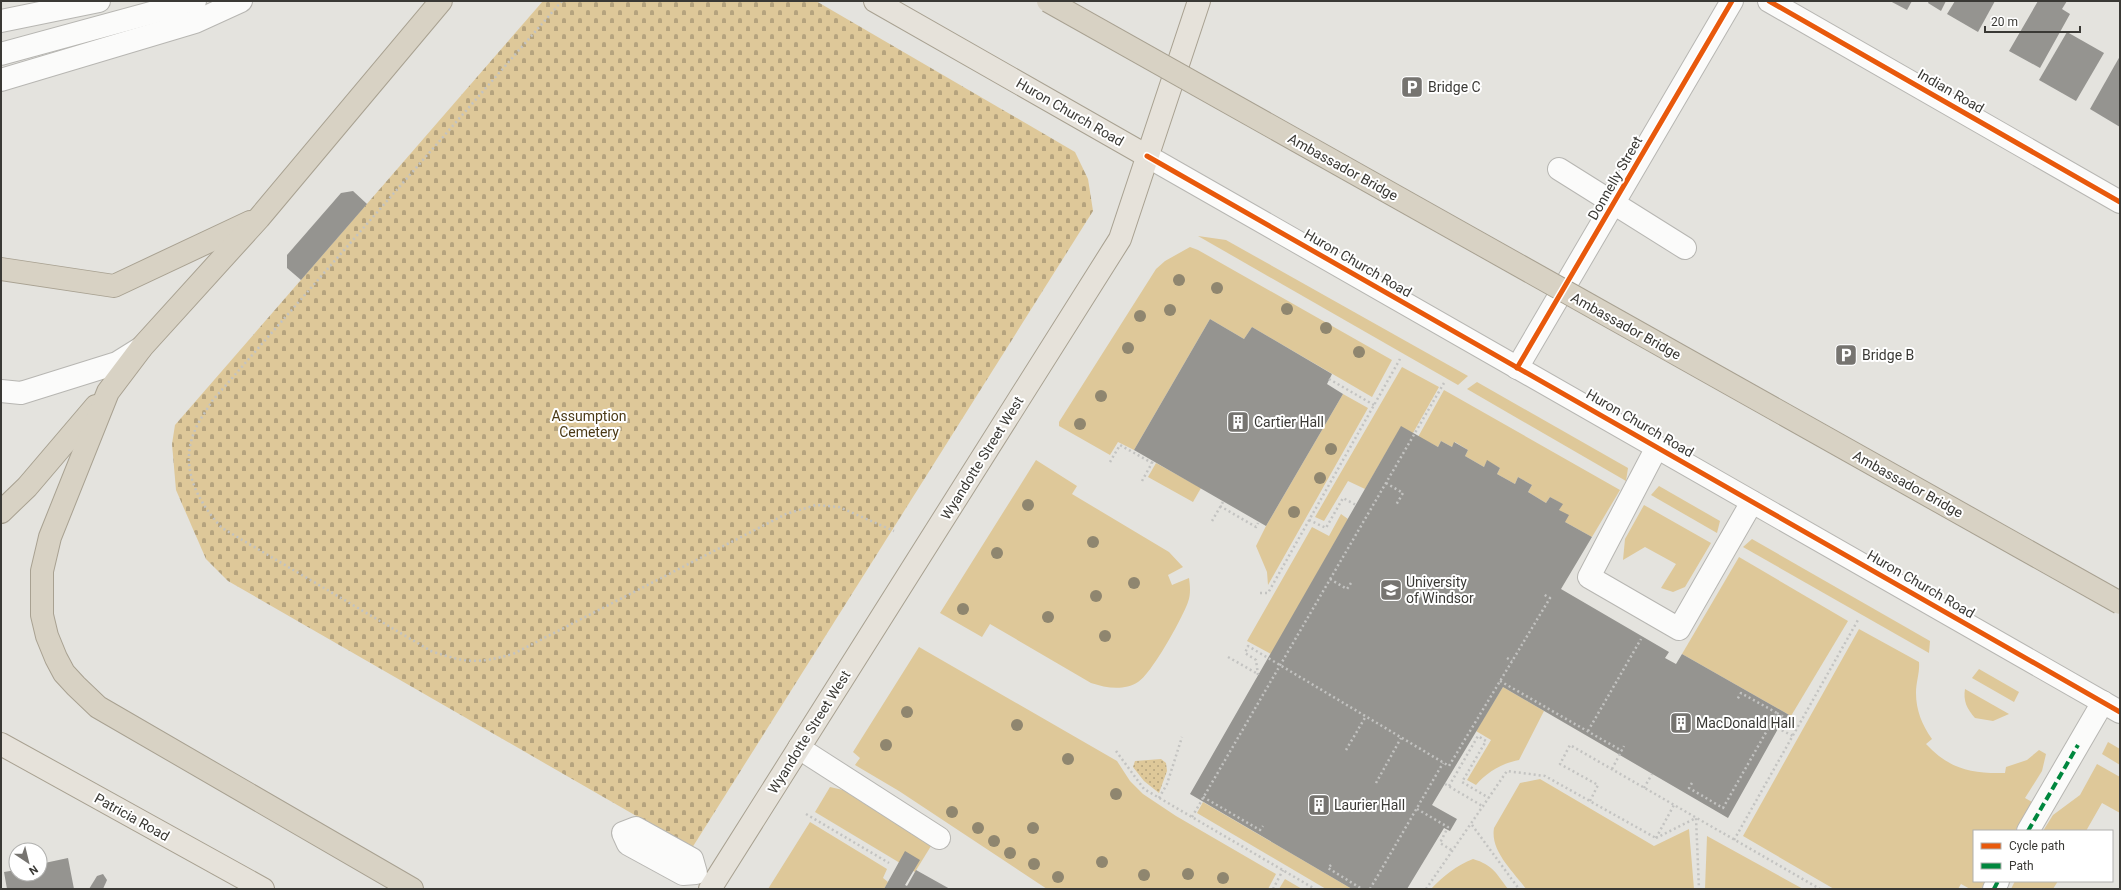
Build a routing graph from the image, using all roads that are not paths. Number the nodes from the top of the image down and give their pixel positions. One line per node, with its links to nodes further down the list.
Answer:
1 (98, 1): 11 (street)
2 (195, 1): 13 (street)
3 (241, 1): 16 (street)
4 (441, 1): 21 (highway)
5 (875, 1): 17 (main road, Huron Church Road)
6 (1048, 1): 31 (highway, Ambassador Bridge, bridge)
7 (1199, 1): 17 (main road, Wyandotte Street West)
8 (1732, 1): 20 (street, Donnelly Street)
9 (1769, 1): 19 (street, Indian Road)
10 (1, 6): 11 (street)
11 (43, 13): 12 (street)
12 (1, 21)
13 (28, 47): 14 (street); 15 (street)
14 (1, 50)
15 (1, 54)
16 (1, 80)
17 (1147, 156): 25 (street, Huron Church Road); 34 (main road, Wyandotte Street West)
18 (1559, 170): 20 (street)
19 (2120, 202)
20 (1614, 204): 22 (street); 25 (street, Donnelly Street)
21 (258, 218): 23 (highway); 24 (highway)
22 (1685, 248)
23 (1, 269)
24 (142, 347): 26 (street); 27 (highway)
25 (1517, 368): 28 (street, Huron Church Road)
26 (1, 392)
27 (108, 392): 30 (highway); 39 (highway)
28 (1657, 447): 29 (street, Huron Church Road); 29 (street)
29 (1752, 502): 32 (street, Huron Church Road)
30 (1, 512)
31 (2120, 603)
32 (2112, 707): 35 (street)
33 (1, 744): 38 (main road, Patricia Road)
34 (799, 748): 36 (street); 37 (main road, Wyandotte Street West)
35 (2029, 830)
36 (939, 838)
37 (707, 882)
38 (262, 889)
39 (412, 889)

